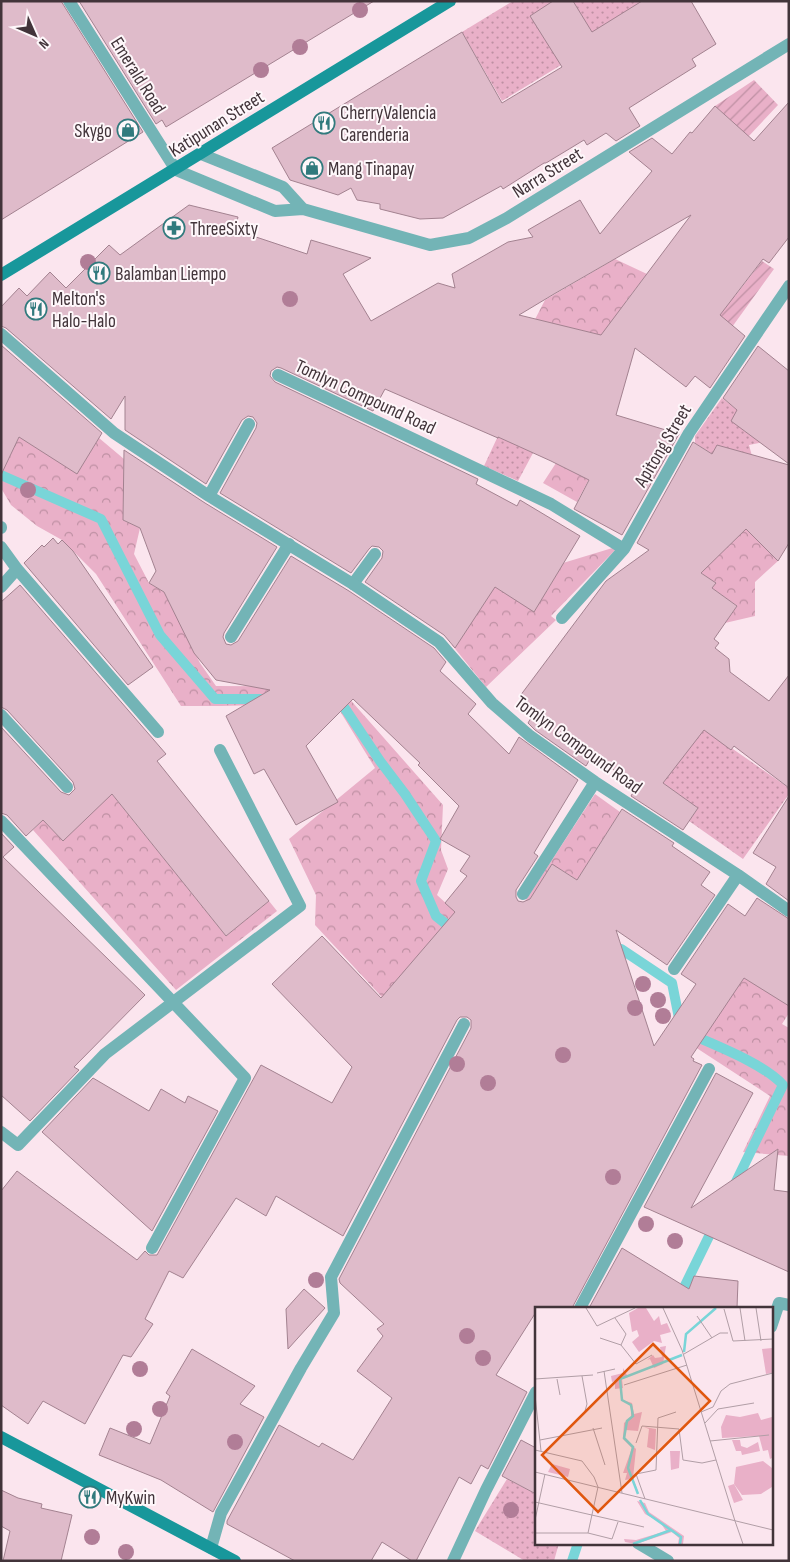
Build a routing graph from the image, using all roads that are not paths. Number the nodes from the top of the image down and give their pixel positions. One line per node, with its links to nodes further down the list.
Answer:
1 (69, 1): 5 (street, Emerald Road)
2 (450, 1): 4 (main road, Katipunan Street)
3 (789, 44): 6 (street, Narra Street)
4 (201, 154): 5 (main road, Katipunan Street); 6 (street)
5 (176, 170): 6 (street, Narra Street); 7 (main road, Katipunan Street)
6 (303, 208)
7 (1, 275)
8 (789, 286): 15 (street, Apitong Street)
9 (1, 334): 12 (street, Tomlyn Compound Road)
10 (278, 375): 15 (street, Tomlyn Compound Road)
11 (249, 424): 12 (street)
12 (209, 496): 13 (street, Tomlyn Compound Road)
13 (289, 544): 18 (street, Tomlyn Compound Road); 21 (street)
14 (1, 548): 17 (street)
15 (624, 549): 20 (street, Apitong Street)
16 (375, 554): 18 (street)
17 (17, 569): 19 (street); 23 (street)
18 (353, 584): 25 (street, Tomlyn Compound Road)
19 (1, 588)
20 (562, 618)
21 (231, 637)
22 (1, 716): 26 (street)
23 (158, 732)
24 (220, 750): 32 (street)
25 (595, 782): 28 (street, Tomlyn Compound Road); 29 (street)
26 (67, 788)
27 (1, 821): 32 (street)
28 (738, 875): 30 (street, Tomlyn Compound Road); 31 (street)
29 (523, 894)
30 (789, 911)
31 (674, 970)
32 (173, 1003): 35 (street); 36 (street)
33 (464, 1024): 43 (street)
34 (709, 1068): 38 (street)
35 (1, 1132)
36 (152, 1248)
37 (789, 1305): 39 (street)
38 (581, 1307)
39 (772, 1324)
40 (535, 1394): 45 (street)
41 (1, 1437): 43 (main road)
42 (640, 1544): 46 (street)
43 (212, 1548): 44 (main road)
44 (234, 1561)
45 (453, 1561)
46 (668, 1561)

